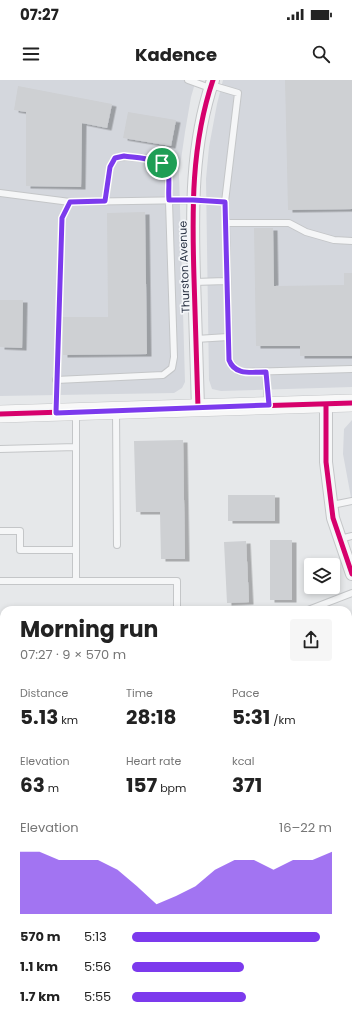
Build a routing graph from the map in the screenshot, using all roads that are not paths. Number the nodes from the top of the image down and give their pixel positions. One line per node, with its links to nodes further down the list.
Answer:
1 (188, 80): 2 (lane)
2 (211, 84): 5 (street, Thurston Avenue); 8 (lane)
3 (0, 193): 7 (lane)
4 (169, 200): 5 (lane); 6 (lane); 6 (lane); 17 (lane)
5 (193, 200): 8 (lane); 12 (street, Thurston Avenue)
6 (105, 201): 7 (lane)
7 (70, 202): 17 (lane)
8 (225, 202): 9 (lane)
9 (226, 223): 10 (lane); 11 (lane)
10 (352, 241)
11 (226, 281): 12 (lane); 13 (lane)
12 (194, 282): 14 (street, Thurston Avenue)
13 (228, 337): 14 (lane); 16 (lane)
14 (196, 338): 21 (street, Thurston Avenue)
15 (352, 369): 16 (lane)
16 (266, 372): 20 (lane)
17 (56, 380): 24 (lane)
18 (352, 403): 19 (main road)
19 (326, 404): 20 (main road); 29 (street)
20 (269, 405): 21 (main road)
21 (198, 408): 22 (main road)
22 (116, 411): 23 (main road); 32 (lane)
23 (76, 412): 24 (main road); 26 (lane)
24 (56, 413): 25 (main road)
25 (0, 414)
26 (76, 447): 27 (lane); 33 (lane)
27 (0, 448)
28 (352, 501): 29 (lane)
29 (332, 505): 31 (street)
30 (0, 531): 33 (lane)
31 (346, 537): 34 (street)
32 (117, 545)
33 (76, 550): 36 (lane)
34 (352, 572)
35 (0, 581): 36 (lane)
36 (76, 581): 38 (lane)
37 (352, 593): 39 (lane)
38 (177, 606)
39 (318, 606)

